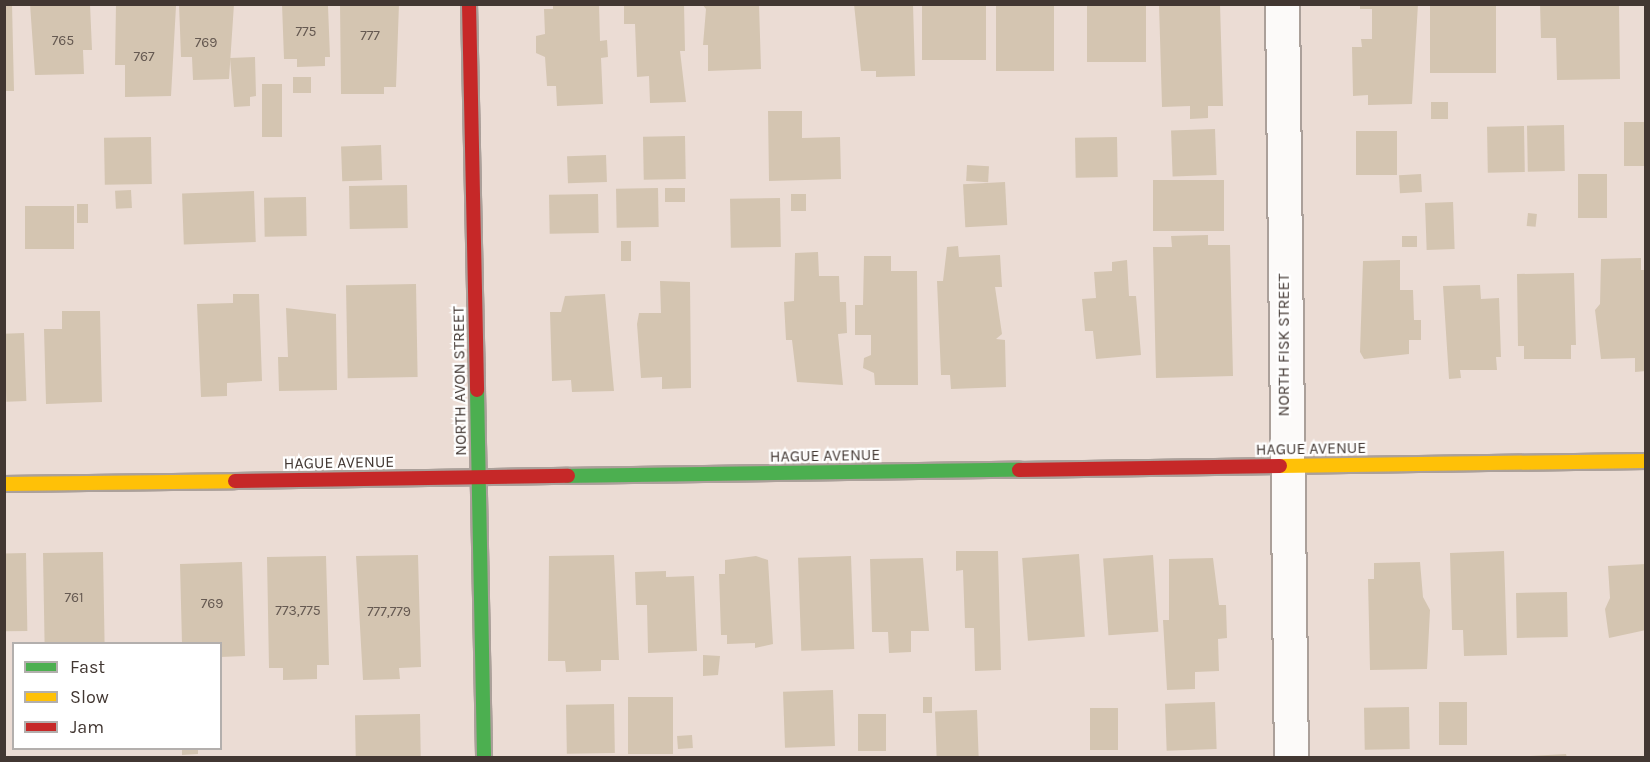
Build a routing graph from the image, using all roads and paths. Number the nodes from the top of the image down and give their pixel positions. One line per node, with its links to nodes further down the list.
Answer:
1 (470, 4): 5 (street, NORTH AVON STREET)
2 (1282, 4): 4 (street, NORTH FISK STREET)
3 (1646, 461): 4 (street, HAGUE AVENUE)
4 (1285, 466): 5 (street, HAGUE AVENUE); 8 (street, NORTH FISK STREET)
5 (478, 477): 6 (street, HAGUE AVENUE); 7 (street, NORTH AVON STREET)
6 (4, 484)
7 (484, 758)
8 (1291, 758)

